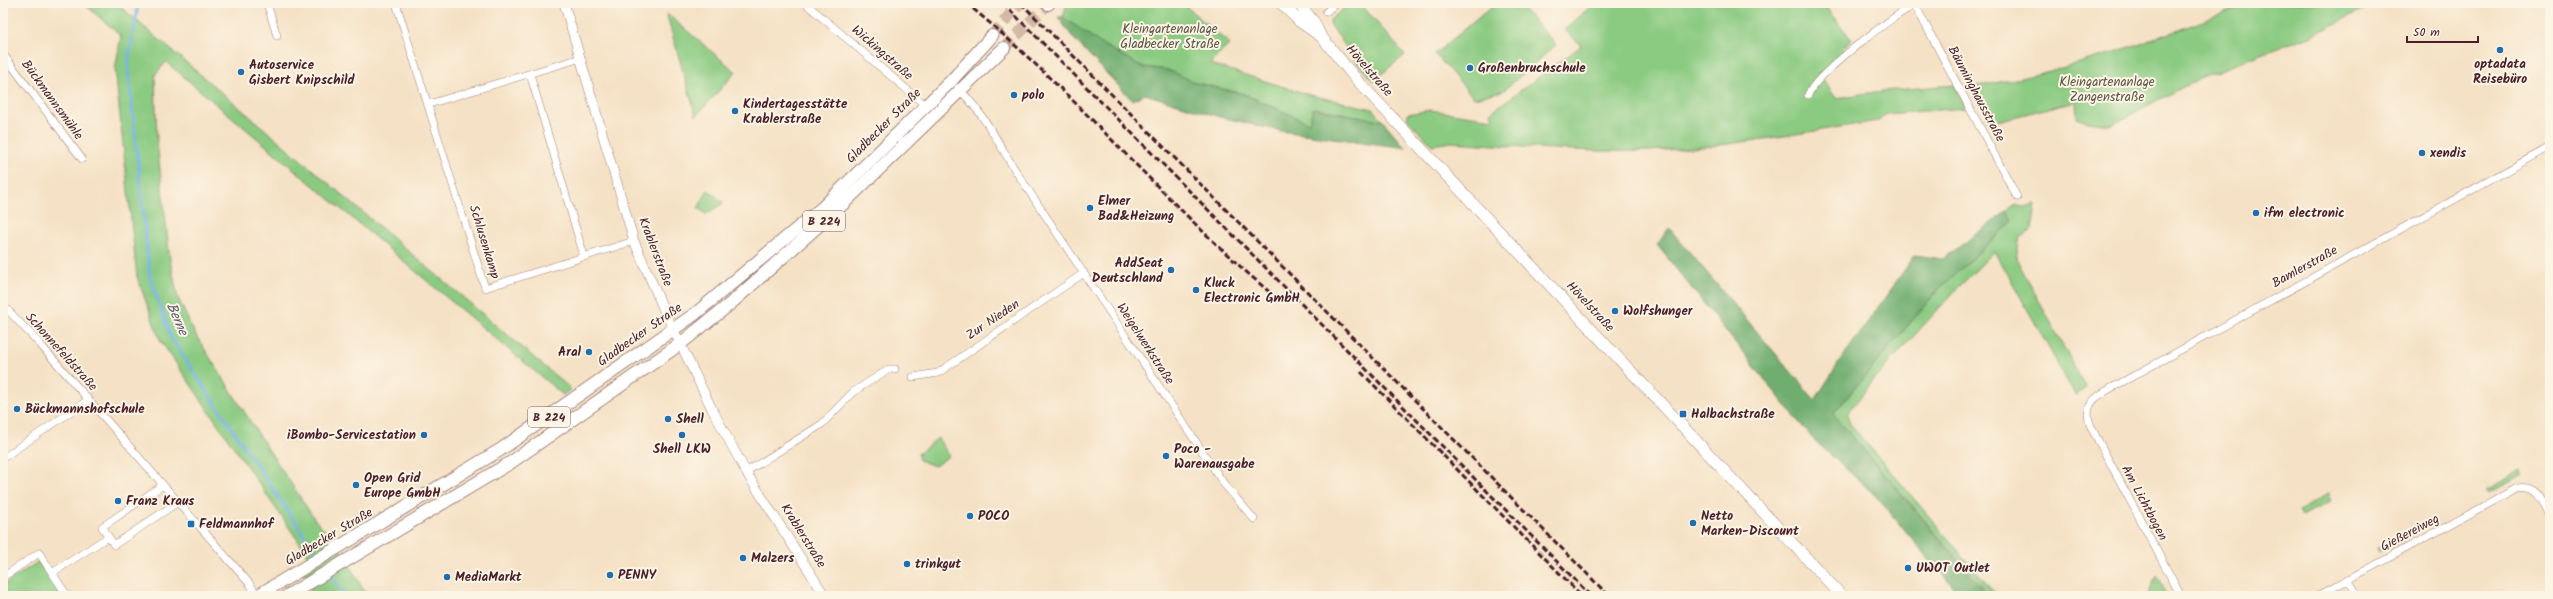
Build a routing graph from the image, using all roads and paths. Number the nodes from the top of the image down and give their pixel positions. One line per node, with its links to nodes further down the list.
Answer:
1 (267, 3): 11 (street)
2 (396, 3): 20 (street, Schlusenkamp)
3 (564, 3): 15 (street, Krablerstraße)
4 (805, 3): 21 (street, Wickingstraße)
5 (1281, 3): 10 (main road, Hövelstraße)
6 (1298, 3): 10 (main road, Hövelstraße)
7 (1336, 3): 9 (street)
8 (1915, 4): 19 (street); 24 (street, Bäuminghausstraße)
9 (1326, 12)
10 (1320, 35): 51 (main road, Hövelstraße)
11 (277, 36)
12 (992, 36): 17 (main road, Gladbecker Straße / B 224)
13 (1004, 48): 18 (main road, Gladbecker Straße / B 224)
14 (3, 54): 23 (street, Bückmannsmühle)
15 (581, 58): 16 (street); 25 (street, Krablerstraße)
16 (530, 74): 20 (street); 26 (street)
17 (951, 80): 18 (street, Weigelwerkstraße); 21 (main road, Gladbecker Straße / B 224)
18 (961, 90): 27 (street, Weigelwerkstraße); 30 (main road, Gladbecker Straße / B 224)
19 (1808, 95)
20 (429, 104): 26 (street, Schlusenkamp)
21 (925, 106): 29 (main road, Gladbecker Straße / B 224)
22 (2550, 147): 34 (street, Bamlerstraße)
23 (82, 159)
24 (2017, 197)
25 (634, 241): 26 (street, Schlusenkamp); 29 (street, Krablerstraße)
26 (584, 256)
27 (1084, 273): 32 (street, Zur Nieden); 41 (street, Weigelwerkstraße)
28 (3, 306): 33 (street, Schonnefeldstraße)
29 (673, 329): 30 (street, Krablerstraße); 35 (main road, Gladbecker Straße / B 224)
30 (680, 344): 37 (main road, Gladbecker Straße / B 224); 38 (street, Krablerstraße)
31 (895, 369): 38 (street)
32 (913, 377)
33 (88, 400): 36 (street); 39 (street, Schonnefeldstraße)
34 (2088, 420): 52 (street, Am Lichtbogen)
35 (509, 444): 37 (main road); 48 (main road, Gladbecker Straße / B 224)
36 (3, 458)
37 (510, 463): 49 (main road, Gladbecker Straße / B 224)
38 (746, 472): 50 (street, Krablerstraße)
39 (163, 485): 40 (street, Schonnefeldstraße); 43 (street)
40 (178, 502): 43 (street); 48 (street, Schonnefeldstraße)
41 (1254, 519)
42 (2550, 519): 46 (street, Gießereiweg)
43 (108, 537): 44 (street)
44 (52, 573): 45 (street); 47 (street)
45 (3, 577)
46 (2348, 579): 53 (street, Gießereiweg); 54 (street)
47 (63, 596)
48 (258, 596)
49 (287, 596)
50 (825, 596)
51 (1842, 596)
52 (2181, 596)
53 (2318, 596)
54 (2358, 596)

